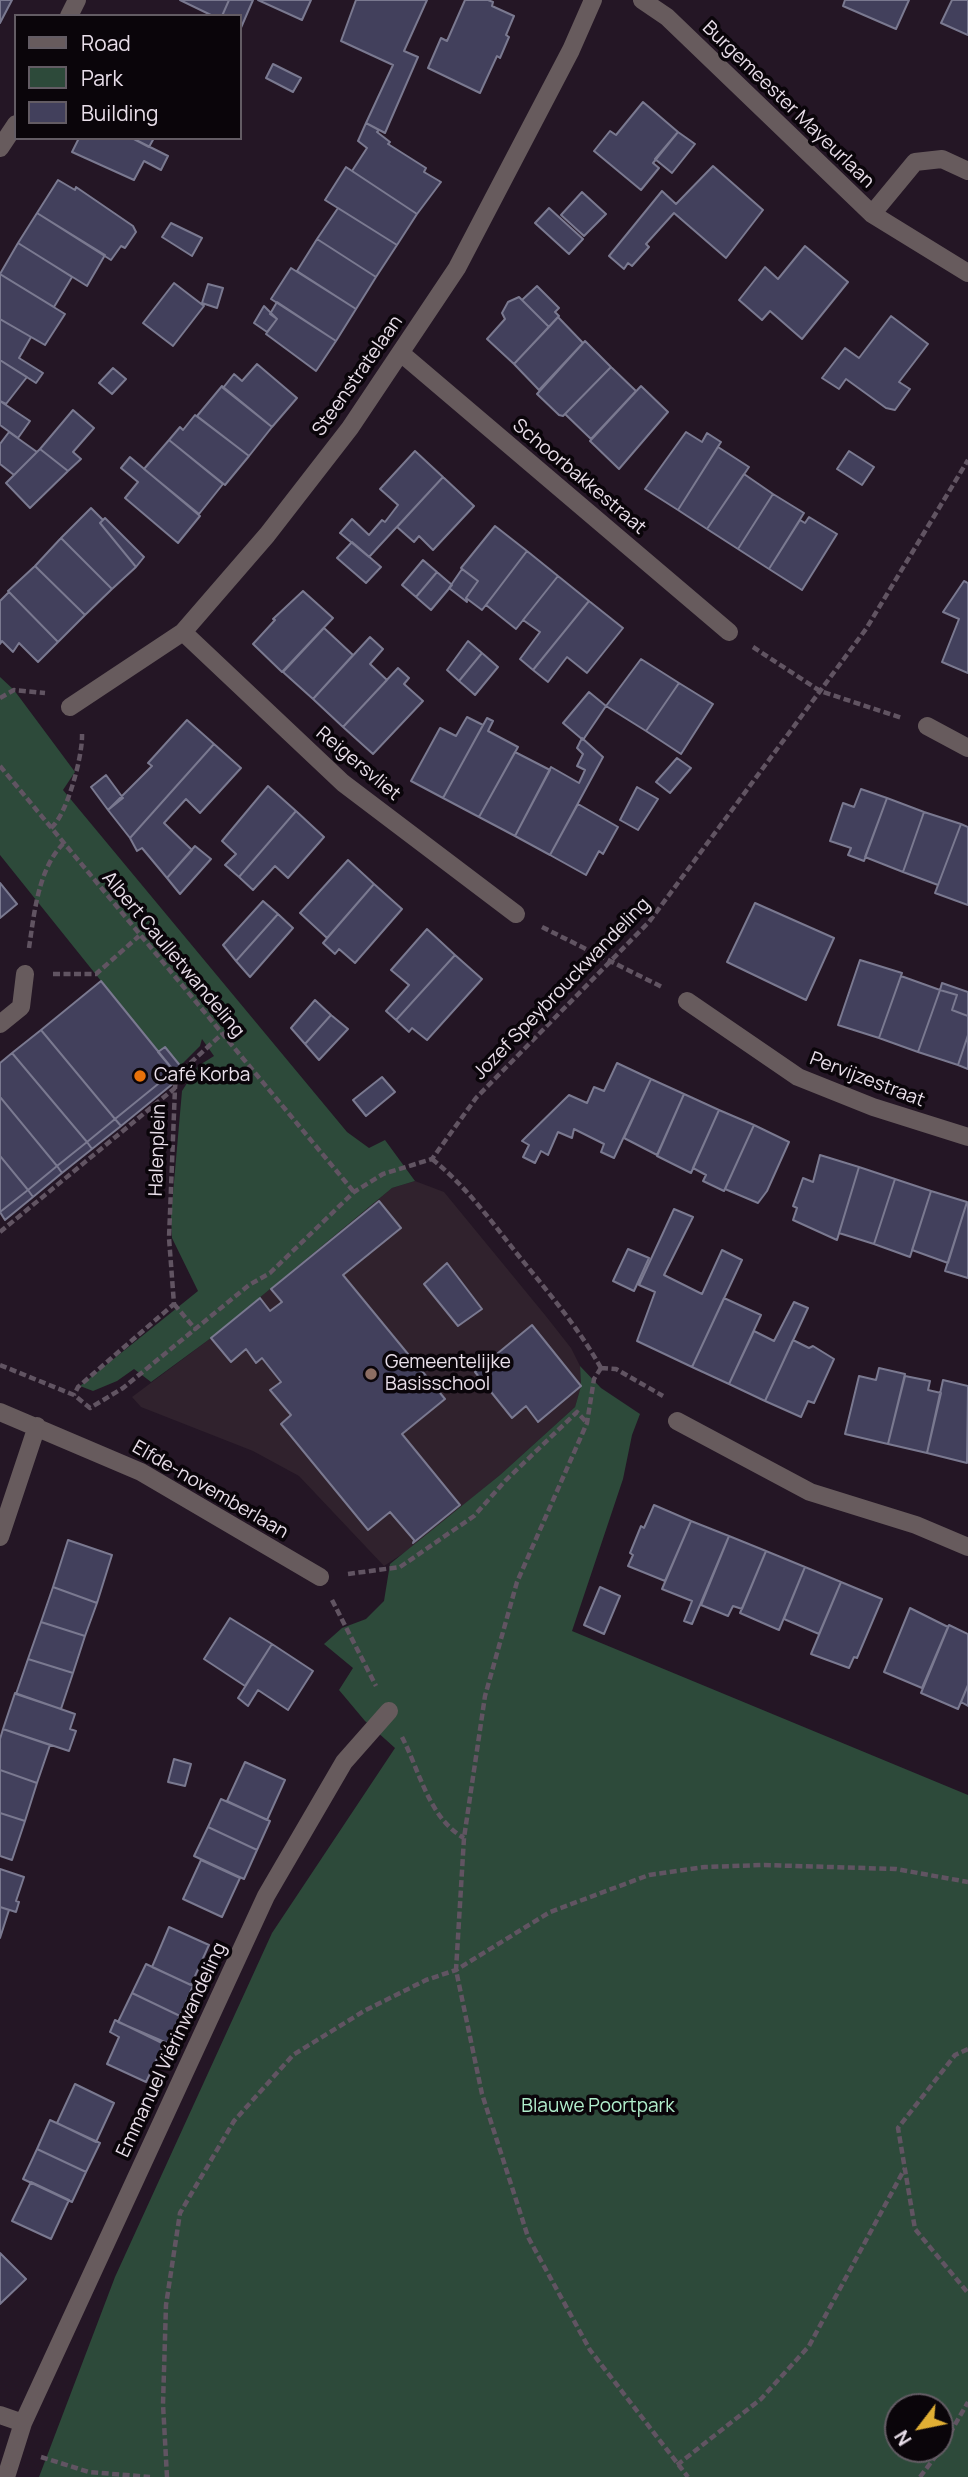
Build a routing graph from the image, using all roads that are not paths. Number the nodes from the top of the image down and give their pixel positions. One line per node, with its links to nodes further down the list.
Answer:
1 (593, 0): 8 (street, Steenstratelaan)
2 (642, 0): 6 (street, Burgemeester Mayeurlaan)
3 (14, 127): 4 (street)
4 (0, 148)
5 (968, 171): 6 (street, Burgemeester Mayeurlaan)
6 (872, 214): 7 (street, Burgemeester Mayeurlaan)
7 (968, 273)
8 (402, 354): 9 (street, Steenstratelaan); 10 (street, Schoorbakkestraat)
9 (183, 632): 11 (street, Steenstratelaan); 14 (street, Reigersvliet)
10 (729, 632)
11 (70, 707)
12 (927, 726): 13 (street)
13 (968, 748)
14 (516, 914)
15 (25, 974): 17 (street)
16 (687, 1001): 18 (street, Pervijzestraat)
17 (0, 1024)
18 (968, 1137)
19 (0, 1412): 21 (street, Elfde-novemberlaan)
20 (677, 1421): 23 (street)
21 (37, 1426): 22 (street); 24 (street, Elfde-novemberlaan)
22 (0, 1537)
23 (968, 1547)
24 (320, 1577)
25 (389, 1711): 27 (street, Emmanuel Viérinwandeling)
26 (0, 2415): 27 (street)
27 (23, 2423): 28 (street, Emmanuel Viérinwandeling)
28 (6, 2477)

